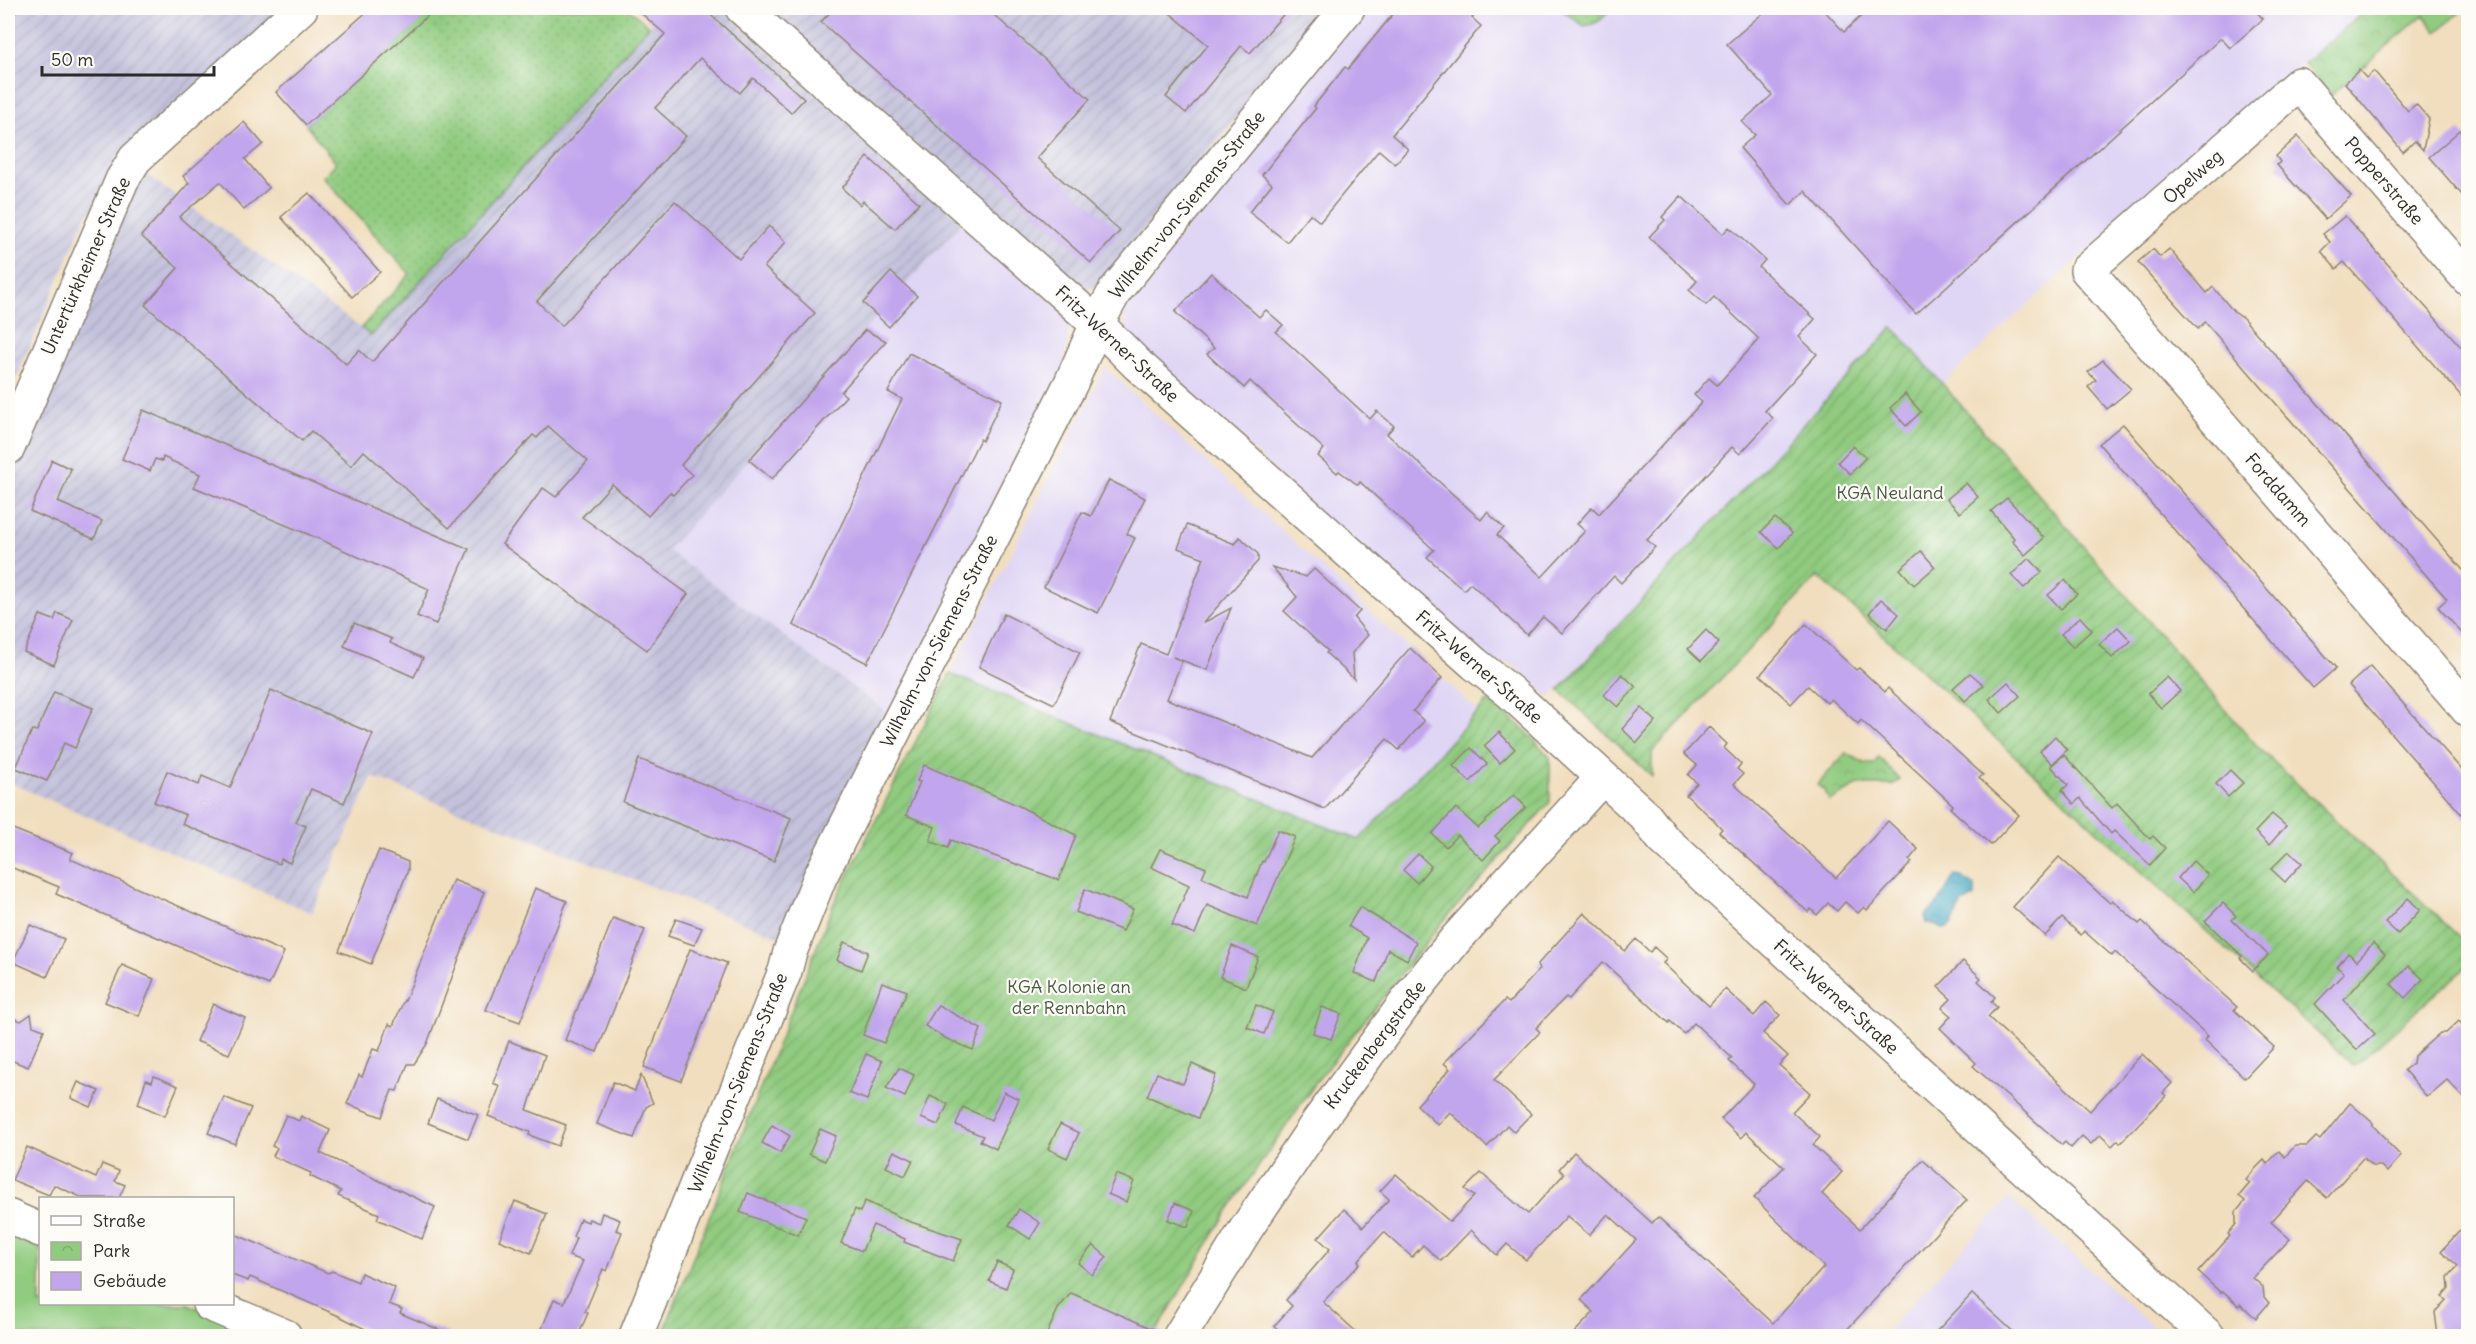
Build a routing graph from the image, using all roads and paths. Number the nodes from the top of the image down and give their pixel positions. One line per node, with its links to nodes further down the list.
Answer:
1 (301, 8): 8 (street, Untertürkheimer Straße)
2 (742, 8): 7 (street, Fritz-Werner-Straße)
3 (1348, 8): 7 (street, Wilhelm-von-Siemens-Straße)
4 (2299, 84): 5 (street, Opelweg); 6 (street, Popperstraße)
5 (2087, 270): 9 (street, Forddamm)
6 (2469, 279)
7 (1097, 324): 10 (street, Fritz-Werner-Straße); 15 (street, Wilhelm-von-Siemens-Straße)
8 (8, 448)
9 (2469, 710)
10 (1602, 778): 16 (street, Kruckenbergstraße); 17 (street, Fritz-Werner-Straße)
11 (8, 1216): 12 (street)
12 (39, 1230)
13 (211, 1305): 14 (street)
14 (285, 1336)
15 (636, 1336)
16 (1180, 1336)
17 (2208, 1336)

